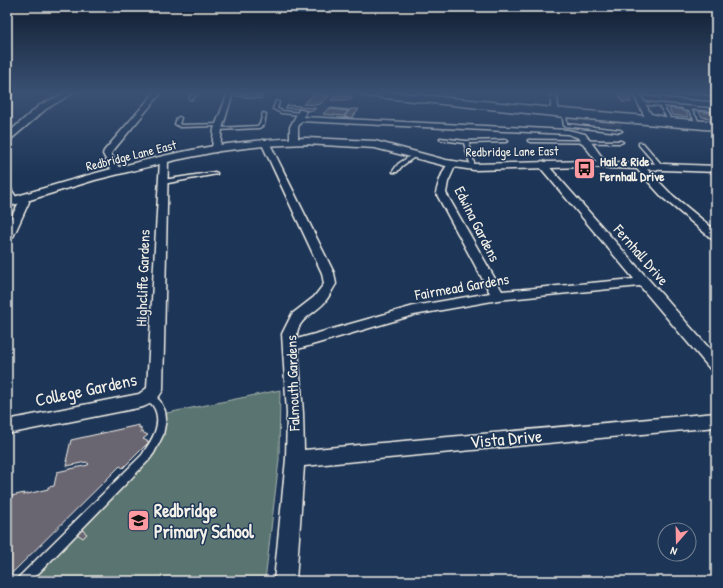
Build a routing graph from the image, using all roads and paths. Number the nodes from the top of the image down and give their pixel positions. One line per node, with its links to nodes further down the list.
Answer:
1 (27, 120): 15 (street)
2 (134, 120): 35 (street)
3 (178, 120): 13 (lane)
4 (220, 120): 13 (street)
5 (263, 120): 13 (lane)
6 (298, 120): 17 (street)
7 (386, 120): 22 (street)
8 (563, 120): 14 (lane)
9 (674, 120): 12 (street)
10 (675, 120): 12 (highway)
11 (698, 120): 12 (highway)
12 (714, 124)
13 (218, 127): 25 (street)
14 (620, 131)
15 (7, 138)
16 (442, 139): 21 (lane)
17 (294, 141): 20 (street, Redbridge Lane East); 26 (street, Redbridge Lane East)
18 (506, 141): 21 (lane)
19 (530, 141): 22 (lane)
20 (265, 142): 25 (street, Redbridge Lane East); 46 (street, Falmouth Gardens)
21 (466, 142): 33 (lane)
22 (586, 142): 23 (lane); 30 (street)
23 (621, 142)
24 (641, 144): 32 (lane)
25 (216, 149): 27 (street, Redbridge Lane East)
26 (415, 155): 28 (street, Redbridge Lane East); 36 (lane)
27 (164, 160): 35 (street, Redbridge Lane East); 38 (street, Highcliffe Gardens)
28 (452, 164): 33 (street, Redbridge Lane East); 45 (street, Edwina Gardens)
29 (542, 164): 30 (street, Redbridge Lane East); 33 (street, Redbridge Lane East); 44 (street, Fernhall Drive)
30 (603, 164): 31 (street, Redbridge Lane East)
31 (638, 165): 32 (street, Redbridge Lane East); 43 (street)
32 (660, 166): 34 (street, Redbridge Lane East)
33 (473, 167)
34 (716, 169)
35 (116, 171): 40 (street, Redbridge Lane East)
36 (395, 171)
37 (215, 173): 38 (lane)
38 (163, 182): 48 (street, Highcliffe Gardens)
39 (7, 187): 40 (lane)
40 (15, 200): 41 (street)
41 (10, 227): 42 (street)
42 (7, 237)
43 (716, 237)
44 (643, 282): 45 (street, Fairmead Gardens); 47 (street, Fernhall Drive)
45 (498, 296): 46 (street, Fairmead Gardens)
46 (290, 346): 51 (street, Falmouth Gardens)
47 (716, 366)
48 (150, 396): 50 (street, College Gardens); 52 (lane)
49 (716, 420): 51 (street, Vista Drive)
50 (7, 427)
51 (295, 459): 53 (street, Falmouth Gardens)
52 (23, 581)
53 (285, 581)

